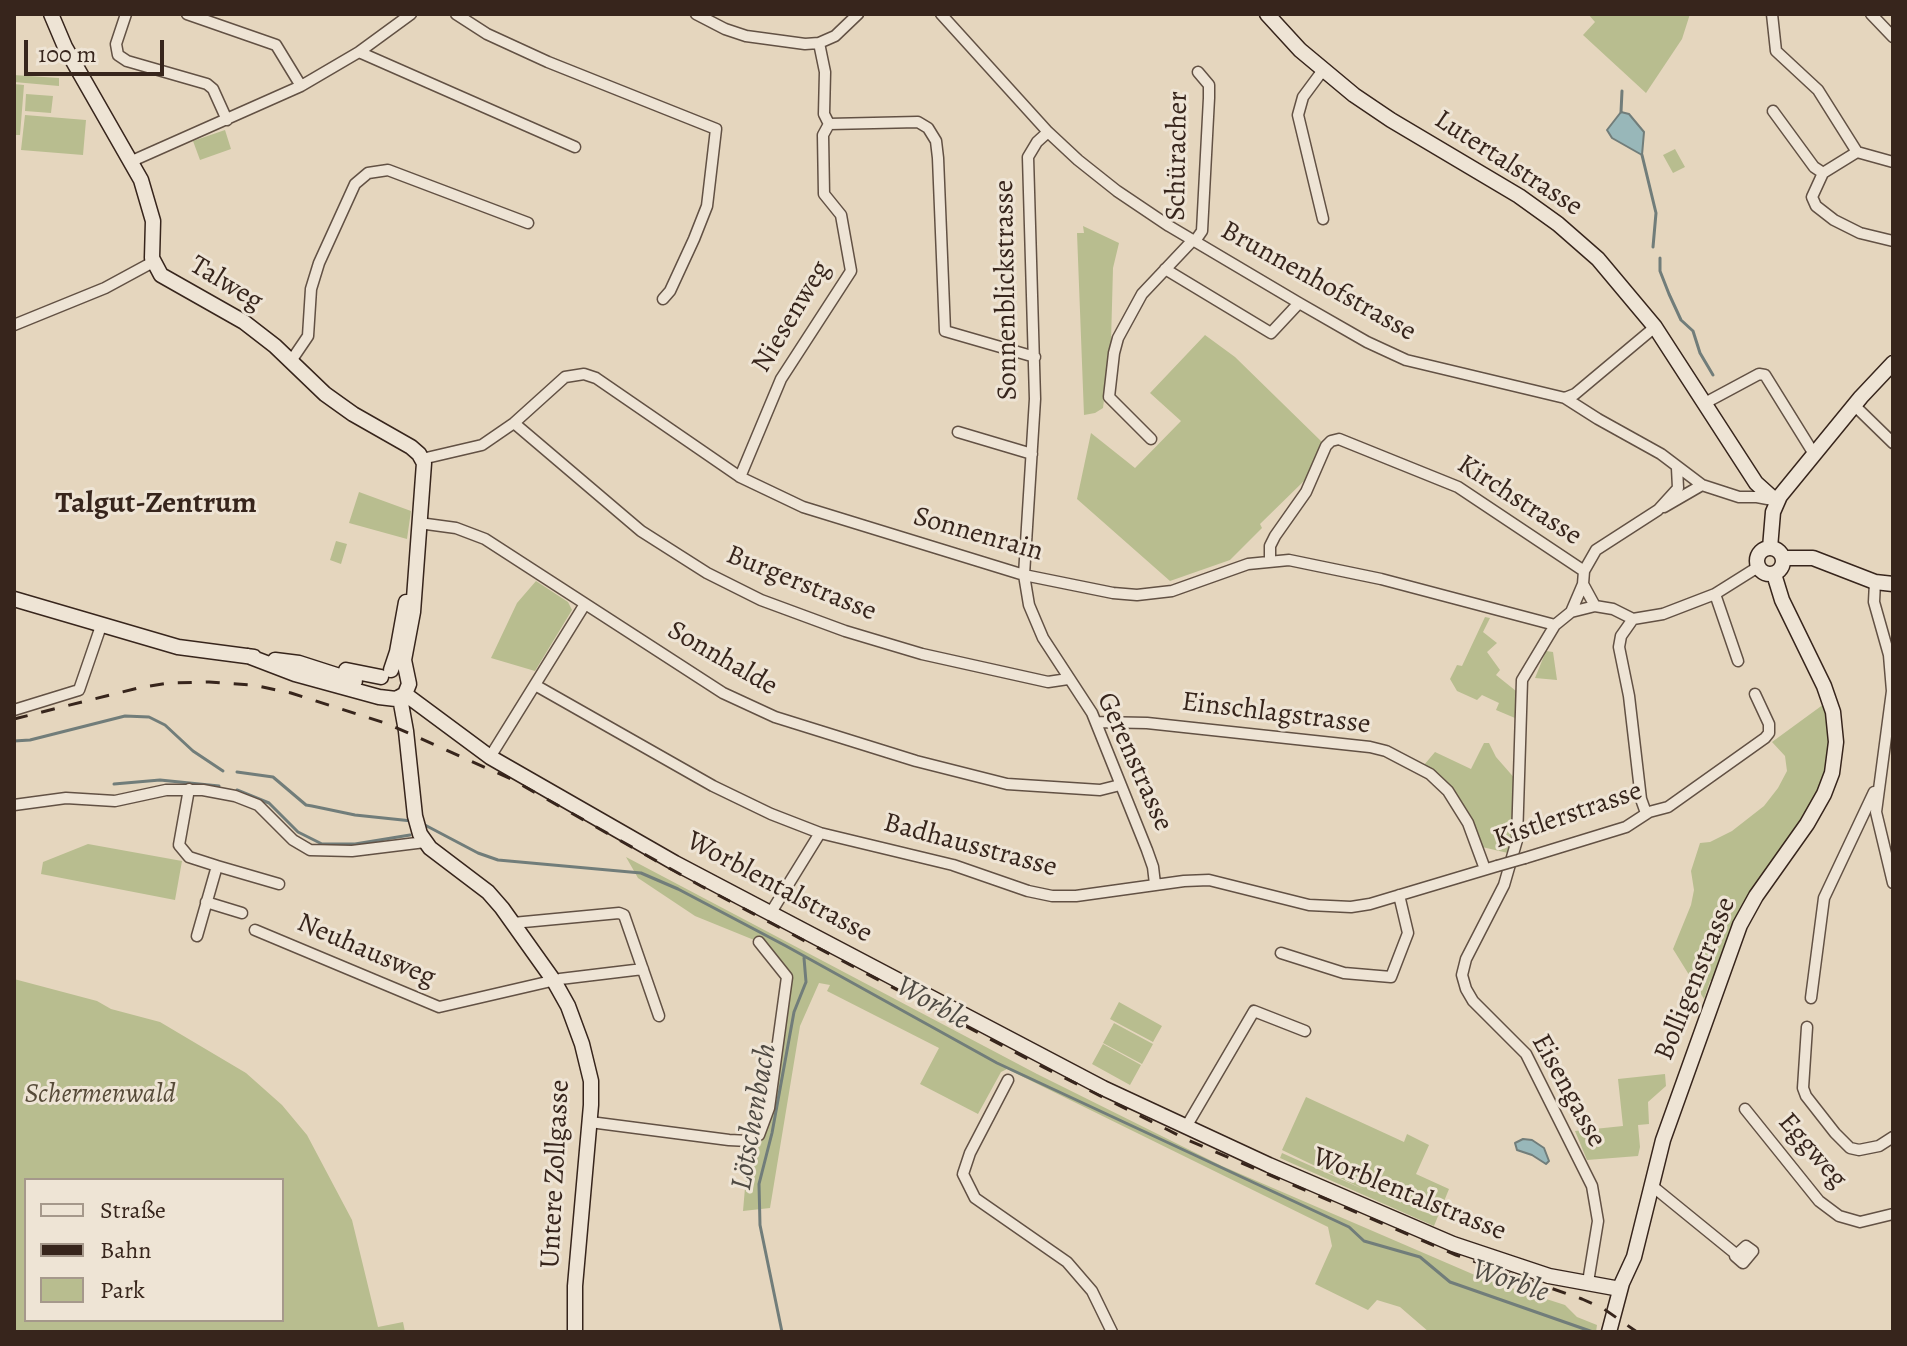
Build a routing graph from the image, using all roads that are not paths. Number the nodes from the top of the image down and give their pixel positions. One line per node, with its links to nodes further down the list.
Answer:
1 (51, 14): 24 (main road, Talweg)
2 (126, 14): 19 (street)
3 (187, 14): 17 (street)
4 (411, 14): 14 (street)
5 (456, 14): 33 (street)
6 (696, 14): 13 (street)
7 (858, 14): 13 (street)
8 (941, 14): 21 (street, Brunnenhofstrasse)
9 (1267, 14): 15 (main road, Lutertalstrasse)
10 (1772, 14): 23 (street)
11 (1871, 14): 12 (street)
12 (1893, 37)
13 (819, 43): 20 (street, Niesenweg)
14 (359, 52): 17 (street); 22 (street)
15 (1323, 70): 27 (street); 36 (main road, Lutertalstrasse)
16 (1198, 72): 29 (street, Schüracher)
17 (301, 86): 19 (street)
18 (1773, 111): 26 (street)
19 (227, 120): 24 (street)
20 (829, 124): 37 (street); 51 (street, Niesenweg)
21 (1048, 132): 29 (street, Brunnenhofstrasse); 37 (street, Sonnenblickstrasse)
22 (575, 147)
23 (1857, 152): 25 (street); 26 (street)
24 (132, 161): 31 (main road, Talweg)
25 (1893, 162)
26 (1823, 173): 30 (street)
27 (1323, 219)
28 (528, 223): 38 (street)
29 (1194, 241): 32 (street); 34 (street, Brunnenhofstrasse)
30 (1893, 241)
31 (153, 262): 35 (street); 38 (main road, Talweg)
32 (1165, 269): 34 (street); 45 (street)
33 (663, 299)
34 (1299, 303): 40 (street, Brunnenhofstrasse)
35 (14, 325)
36 (1655, 327): 40 (street); 41 (main road, Lutertalstrasse)
37 (1035, 357): 47 (street, Sonnenblickstrasse)
38 (291, 361): 49 (main road, Talweg)
39 (1893, 363): 42 (main road)
40 (1565, 398): 50 (street, Brunnenhofstrasse)
41 (1705, 403): 48 (street); 53 (main road, Lutertalstrasse)
42 (1854, 405): 46 (street); 48 (main road)
43 (514, 423): 49 (street, Sonnenrain); 51 (street, Sonnenrain); 75 (street, Burgerstrasse)
44 (958, 432): 47 (street, Sonnenblickstrasse)
45 (1151, 439)
46 (1893, 443)
47 (1032, 454): 62 (street, Sonnenblickstrasse)
48 (1814, 454): 53 (main road)
49 (422, 459): 55 (main road)
50 (1677, 468): 52 (street, Brunnenhofstrasse); 54 (street, Kirchstrasse)
51 (740, 477): 62 (street, Sonnenrain)
52 (1702, 485): 53 (street, Brunnenhofstrasse); 54 (street, Kirchstrasse)
53 (1776, 501): 56 (main road)
54 (1658, 510): 60 (street, Kirchstrasse)
55 (419, 523): 68 (street, Sonnhalde); 76 (main road)
56 (1770, 548): 57 (main road); 59 (main road)
57 (1783, 558): 61 (main road); 63 (main road)
58 (1270, 560): 60 (street, Kirchstrasse); 62 (street, Sonnenrain); 72 (street, Sonnenrain)
59 (1758, 567): 61 (main road); 66 (street)
60 (1584, 571): 64 (street, Kirchstrasse)
61 (1774, 574): 114 (main road, Bolligenstrasse)
62 (1024, 575): 75 (street, Gerenstrasse)
63 (1875, 582): 65 (main road); 82 (street)
64 (1583, 584): 69 (street, Kirchstrasse); 70 (street, Kirchstrasse)
65 (1893, 584)
66 (1715, 594): 71 (street); 74 (street)
67 (14, 599): 73 (main road, Worblentalstrasse)
68 (585, 604): 77 (street); 83 (street, Sonnhalde)
69 (1595, 606): 70 (street); 71 (street)
70 (1571, 612): 72 (street)
71 (1633, 619): 86 (street)
72 (1555, 625): 117 (street, Eisengasse)
73 (101, 626): 76 (main road, Worblentalstrasse); 79 (street)
74 (1738, 661)
75 (1068, 679): 80 (street, Gerenstrasse)
76 (392, 685): 81 (main road, Worblentalstrasse); 88 (main road)
77 (535, 685): 81 (street); 87 (street, Badhausstrasse)
78 (1755, 694): 86 (street, Kistlerstrasse)
79 (14, 710)
80 (1096, 722): 83 (street, Gerenstrasse); 90 (street, Einschlagstrasse)
81 (490, 757): 97 (main road, Worblentalstrasse)
82 (1878, 783): 91 (street); 105 (street)
83 (1120, 785): 93 (street, Gerenstrasse)
84 (189, 789): 85 (street); 88 (street); 89 (street)
85 (14, 805)
86 (1646, 813): 90 (street, Kistlerstrasse, bridge)
87 (820, 833): 93 (street, Badhausstrasse); 97 (street)
88 (423, 838): 98 (main road, Untere Zollgasse)
89 (217, 866): 92 (street); 95 (street)
90 (1485, 869): 94 (street, Kistlerstrasse)
91 (1893, 883)
92 (279, 884)
93 (1155, 884): 94 (street, Kistlerstrasse)
94 (1399, 895): 102 (street)
95 (206, 902): 96 (street); 100 (street)
96 (242, 913)
97 (770, 914): 112 (main road, Worblentalstrasse)
98 (513, 923): 103 (street); 104 (main road, Untere Zollgasse)
99 (255, 930): 104 (street, Neuhausweg)
100 (197, 936)
101 (759, 942): 111 (street)
102 (1281, 953)
103 (643, 969): 104 (street, Neuhausweg); 106 (street)
104 (554, 981): 111 (main road, Untere Zollgasse)
105 (1811, 998)
106 (659, 1016)
107 (1807, 1027): 113 (street, Eggweg)
108 (1305, 1031): 112 (street)
109 (1008, 1080): 120 (street)
110 (1745, 1109): 115 (street, Eggweg)
111 (590, 1122): 119 (main road, Untere Zollgasse)
112 (1186, 1127): 117 (main road, Worblentalstrasse)
113 (1893, 1137)
114 (1651, 1185): 116 (street); 118 (main road, Bolligenstrasse)
115 (1893, 1214)
116 (1737, 1255)
117 (1588, 1282): 118 (main road, Worblentalstrasse)
118 (1620, 1289): 121 (main road, Bolligenstrasse)
119 (575, 1332)
120 (1112, 1332)
121 (1609, 1332)

